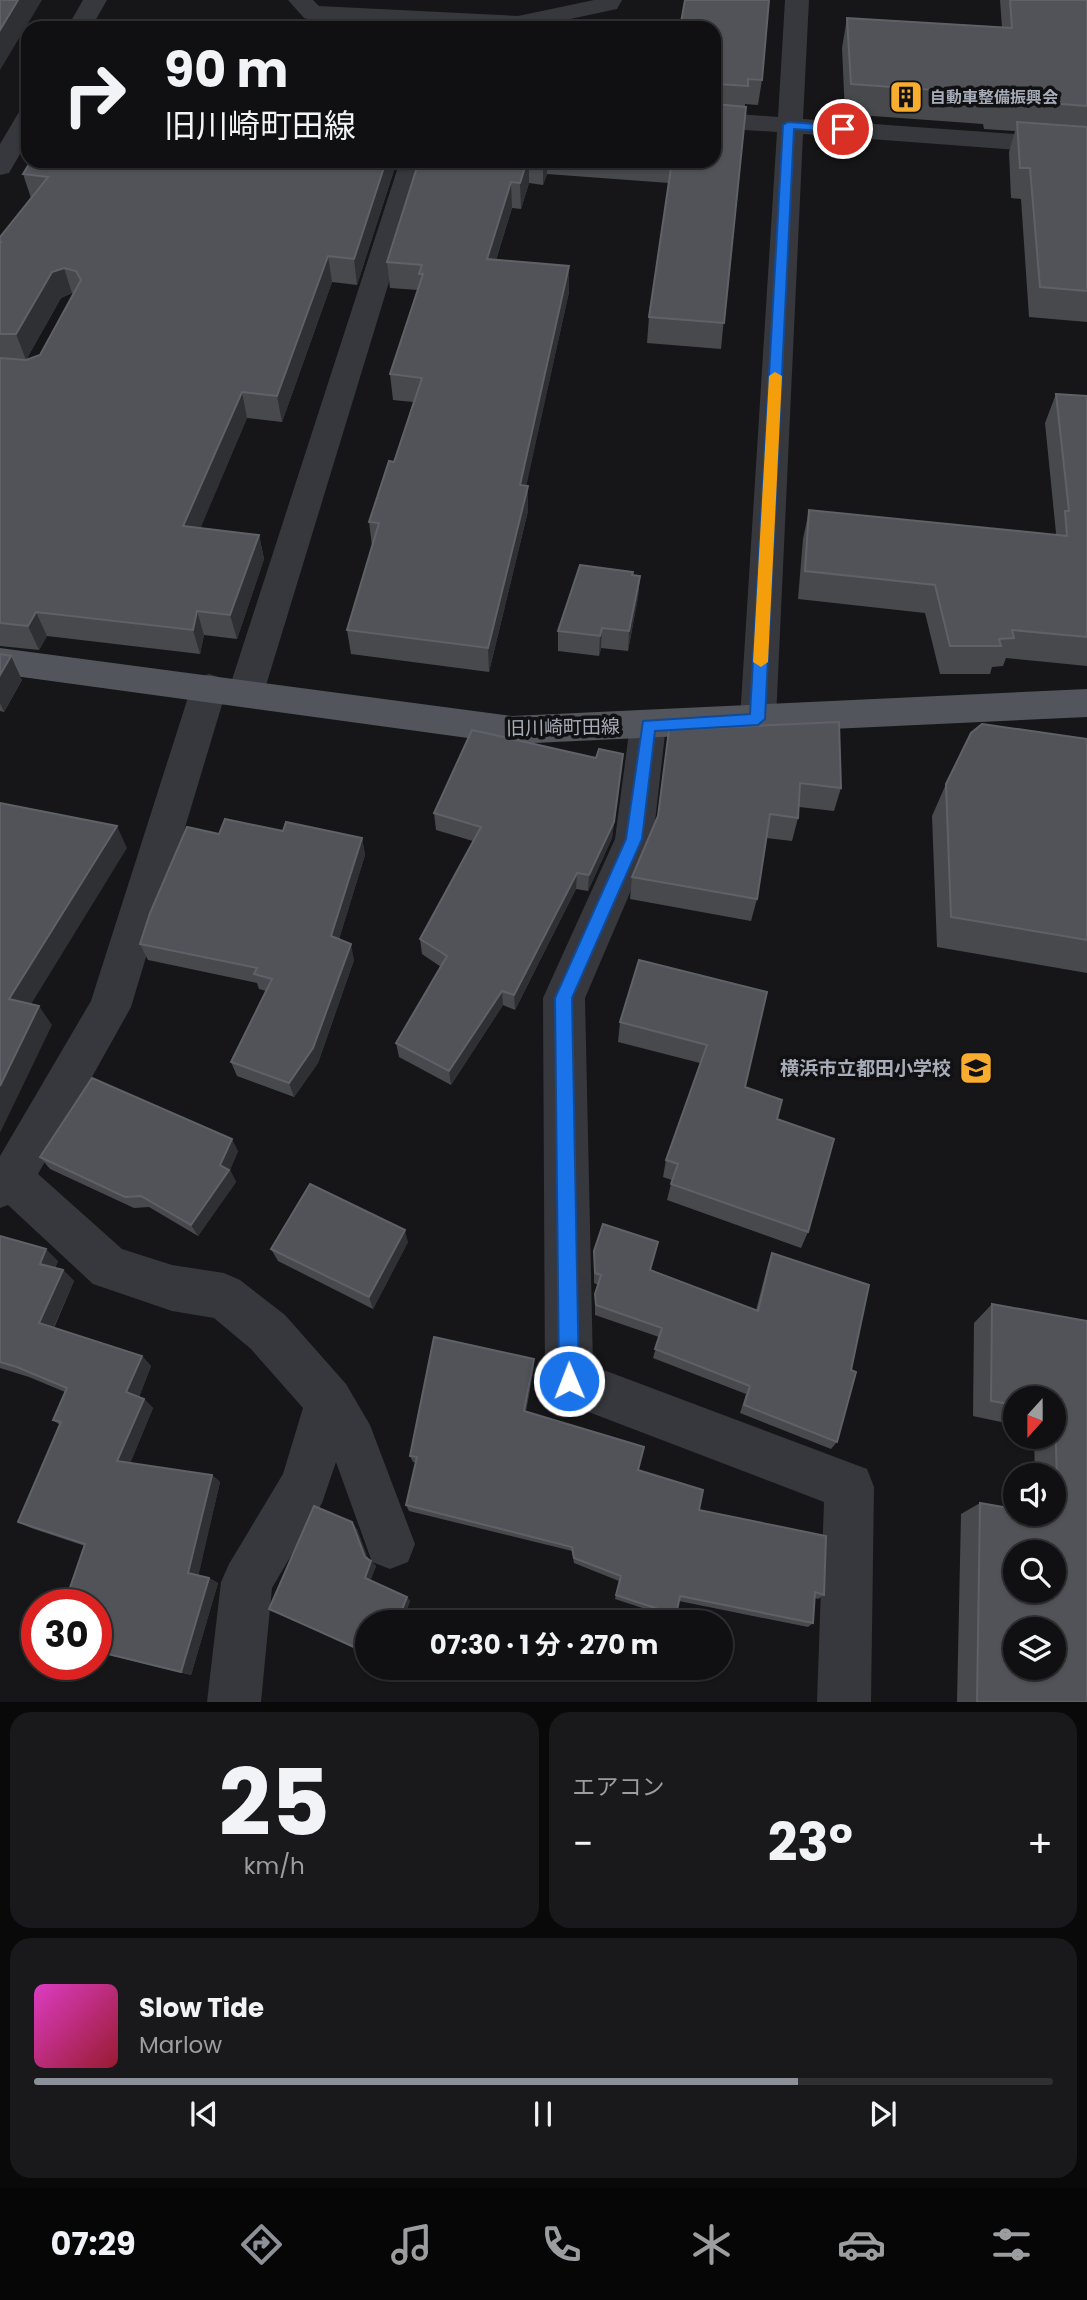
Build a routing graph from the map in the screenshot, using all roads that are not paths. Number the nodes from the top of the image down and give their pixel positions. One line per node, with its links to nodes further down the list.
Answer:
1 (95, 0): 5 (street)
2 (300, 0): 6 (street)
3 (610, 0): 7 (street)
4 (797, 0): 9 (street)
5 (83, 21)
6 (477, 21)
7 (528, 21)
8 (721, 120): 9 (street)
9 (788, 125): 11 (street); 17 (street)
10 (21, 130): 12 (street)
11 (1087, 147)
12 (0, 167)
13 (411, 168): 15 (street)
14 (0, 661): 15 (main road, 旧川崎町田線)
15 (228, 690): 18 (main road, 旧川崎町田線); 19 (street)
16 (1087, 703): 17 (main road, 旧川崎町田線)
17 (758, 719): 18 (main road, 旧川崎町田線)
18 (648, 725): 23 (street)
19 (6, 1183): 20 (street)
20 (329, 1402): 21 (street); 22 (street)
21 (390, 1544)
22 (234, 1702)
23 (844, 1702)

